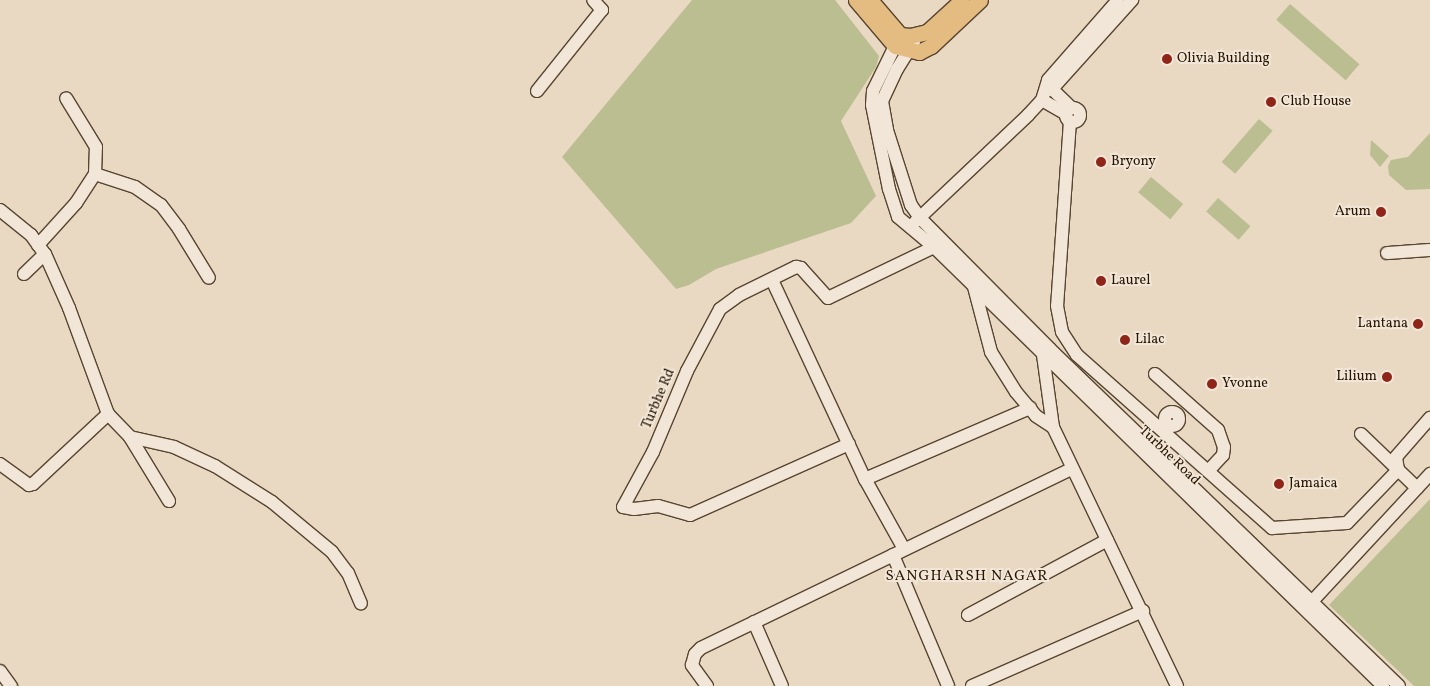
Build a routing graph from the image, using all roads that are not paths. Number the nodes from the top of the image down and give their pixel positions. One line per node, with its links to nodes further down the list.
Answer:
1 (593, 0): 10 (street)
2 (856, 0): 8 (main road)
3 (870, 0): 8 (main road)
4 (962, 0): 8 (main road)
5 (980, 0): 8 (main road)
6 (1118, 0): 9 (street)
7 (1132, 0): 9 (street)
8 (901, 44): 15 (street); 16 (street, Turbhe Road)
9 (1067, 65): 11 (street)
10 (537, 91)
11 (1047, 93): 15 (street); 31 (street)
12 (66, 98): 13 (street)
13 (95, 174): 18 (street); 22 (street)
14 (0, 210): 18 (street)
15 (920, 218): 16 (street); 35 (street)
16 (910, 226): 17 (street, Turbhe Road)
17 (934, 247): 23 (street, Turbhe Rd); 24 (street, Turbhe Road)
18 (42, 250): 21 (street); 28 (street)
19 (1430, 250): 20 (street)
20 (1387, 253)
21 (24, 274)
22 (209, 278)
23 (772, 280): 34 (street); 34 (street, Turbhe Rd)
24 (974, 287): 25 (street, Turbhe Road); 27 (street)
25 (1043, 355): 30 (street); 35 (street, Turbhe Road)
26 (1155, 374): 39 (street)
27 (1030, 408): 30 (street); 41 (street)
28 (108, 414): 33 (street); 36 (street)
29 (1430, 418): 38 (street)
30 (1053, 427): 37 (street)
31 (1166, 427): 35 (street); 39 (street)
32 (1360, 434): 38 (street)
33 (130, 437): 43 (street); 46 (street)
34 (848, 444): 41 (street)
35 (1146, 448): 47 (street)
36 (0, 464)
37 (1071, 469): 44 (street); 45 (street)
38 (1398, 470): 39 (street); 42 (street)
39 (1208, 471)
40 (1430, 474): 42 (street)
41 (865, 479): 45 (street)
42 (1417, 488): 47 (street)
43 (169, 501)
44 (1107, 540): 48 (street); 49 (street)
45 (898, 552): 50 (street); 55 (street)
46 (361, 604)
47 (1308, 606): 58 (street); 59 (street)
48 (1143, 611): 56 (street); 57 (street)
49 (968, 615)
50 (754, 622): 53 (street); 54 (street)
51 (0, 671): 52 (street)
52 (11, 686)
53 (707, 686)
54 (782, 686)
55 (948, 686)
56 (972, 686)
57 (1177, 686)
58 (1383, 686)
59 (1399, 686)

